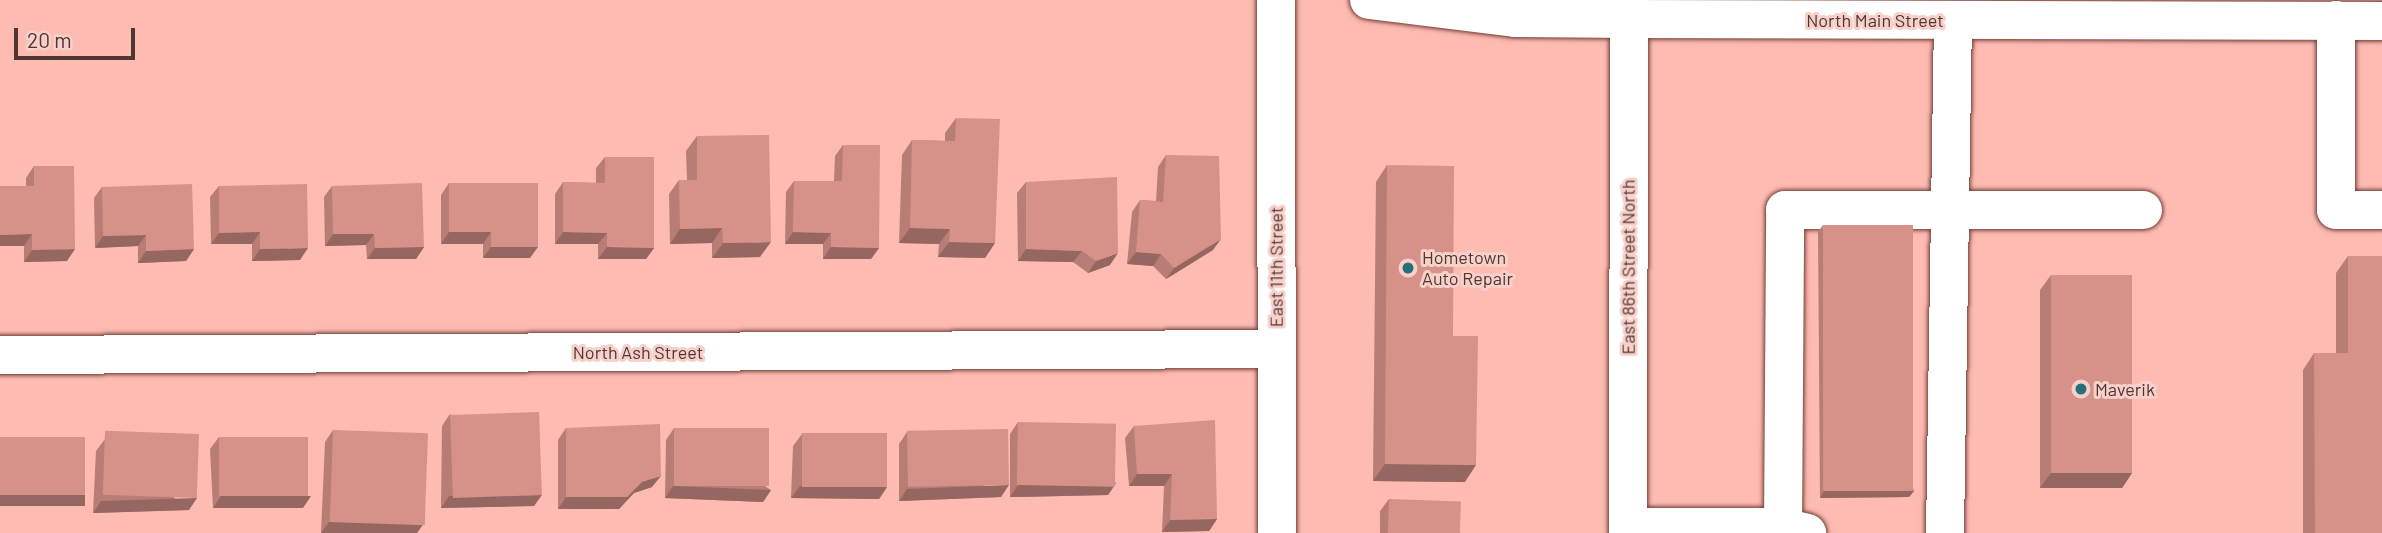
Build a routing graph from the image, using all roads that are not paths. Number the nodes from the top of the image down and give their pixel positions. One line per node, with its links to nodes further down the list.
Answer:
1 (1276, 0): 10 (street, East 11th Street)
2 (1369, 0): 3 (street, North Main Street)
3 (1629, 10): 4 (street, North Main Street); 12 (street, East 86th Street North)
4 (1953, 20): 5 (street, North Main Street); 8 (street)
5 (2336, 20): 6 (street, North Main Street); 7 (street)
6 (2382, 20)
7 (2382, 209)
8 (1950, 210): 9 (street); 13 (street); 15 (street)
9 (2143, 210)
10 (1276, 349): 11 (street, North Ash Street); 14 (street, East 11th Street)
11 (0, 355)
12 (1628, 530): 13 (street)
13 (1796, 530)
14 (1277, 533)
15 (1945, 533)

